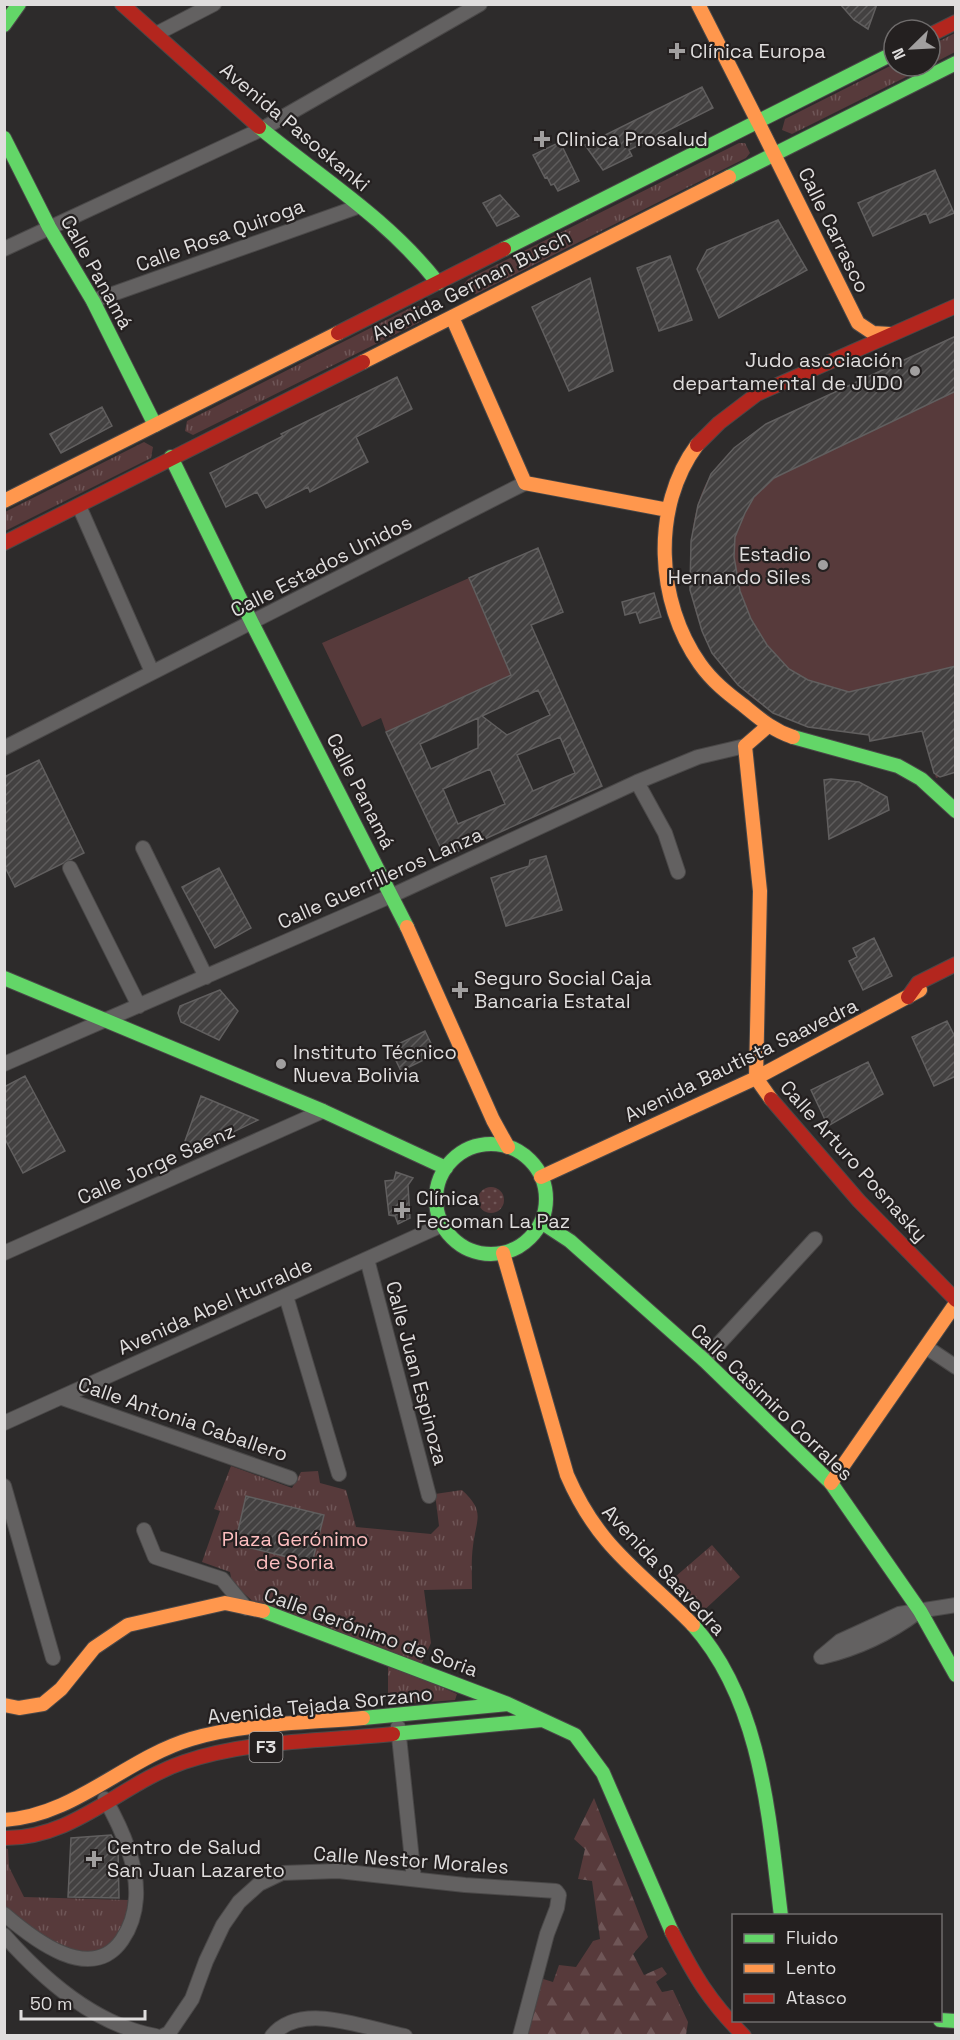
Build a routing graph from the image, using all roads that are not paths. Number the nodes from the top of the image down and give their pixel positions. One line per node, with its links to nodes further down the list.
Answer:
1 (122, 4): 7 (main road, Avenida Pasoskanki)
2 (214, 4): 7 (street)
3 (480, 4): 11 (street)
4 (698, 4): 10 (main road)
5 (956, 22): 6 (main road)
6 (942, 28)
7 (156, 34): 11 (main road, Avenida Pasoskanki)
8 (882, 59): 10 (main road, Avenida German Busch)
9 (956, 63): 13 (main road, Avenida German Busch)
10 (758, 122): 13 (main road, Calle Carrasco); 17 (main road, Avenida German Busch)
11 (262, 129): 14 (main road, Avenida Pasoskanki); 15 (street)
12 (4, 138): 15 (main road, Calle Panamá)
13 (774, 154): 20 (main road, Avenida German Busch); 21 (main road, Calle Carrasco)
14 (360, 206): 17 (main road, Avenida Pasoskanki); 18 (street, Calle Rosa Quiroga)
15 (49, 227): 16 (street); 18 (main road, Calle Panamá)
16 (4, 249)
17 (438, 283): 20 (main road, Avenida Pasoskanki); 24 (main road, Avenida German Busch)
18 (93, 301): 24 (main road, Calle Panamá)
19 (956, 306): 22 (main road)
20 (452, 317): 24 (main road, Avenida German Busch); 25 (main road)
21 (858, 324): 22 (main road, Calle Carrasco); 23 (main road, Calle Carrasco)
22 (890, 334): 23 (main road)
23 (845, 356): 28 (main road)
24 (163, 441): 26 (main road, Avenida German Busch); 27 (main road, Avenida German Busch); 30 (main road, Calle Panamá)
25 (525, 483): 28 (main road); 30 (street, Calle Estados Unidos)
26 (4, 501)
27 (79, 506): 29 (main road, Avenida German Busch); 31 (street)
28 (668, 510): 32 (main road)
29 (4, 543)
30 (252, 623): 31 (street, Calle Estados Unidos); 40 (main road, Calle Panamá)
31 (152, 672): 34 (street, Calle Estados Unidos)
32 (768, 726): 33 (main road, Calle Guerrilleros Lanza); 36 (main road)
33 (745, 746): 35 (street, Calle Guerrilleros Lanza); 49 (main road, Calle Arturo Posnasky)
34 (4, 748)
35 (637, 782): 39 (street); 40 (street, Calle Guerrilleros Lanza)
36 (956, 811)
37 (143, 848): 43 (street)
38 (70, 868): 46 (street)
39 (678, 872)
40 (393, 895): 43 (street, Calle Guerrilleros Lanza); 51 (main road, Calle Panamá)
41 (956, 964): 45 (main road)
42 (956, 973): 45 (main road, Avenida Bautista Saavedra)
43 (207, 977): 46 (street, Calle Guerrilleros Lanza)
44 (4, 978): 47 (main road)
45 (908, 997): 49 (main road, Avenida Bautista Saavedra)
46 (139, 1006): 47 (street, Calle Guerrilleros Lanza)
47 (103, 1019): 48 (street, Calle Guerrilleros Lanza); 50 (main road)
48 (4, 1064)
49 (756, 1078): 53 (main road, Avenida Bautista Saavedra); 61 (main road, Calle Arturo Posnasky)
50 (323, 1111): 52 (main road); 57 (street, Calle Jorge Saenz)
51 (508, 1147): 52 (main road); 53 (main road)
52 (446, 1168): 55 (main road)
53 (541, 1178): 54 (main road)
54 (541, 1222): 58 (main road); 63 (main road, Calle Casimiro Corrales)
55 (442, 1225): 58 (main road); 59 (street, Avenida Abel Iturralde)
56 (815, 1239): 63 (street)
57 (4, 1252)
58 (503, 1253): 92 (main road, Avenida Saavedra)
59 (367, 1259): 60 (street, Avenida Abel Iturralde); 71 (street, Calle Juan Espinoza)
60 (286, 1296): 65 (street, Avenida Abel Iturralde); 67 (street)
61 (956, 1302): 62 (main road)
62 (926, 1347): 64 (street); 69 (main road)
63 (704, 1360): 69 (main road, Calle Casimiro Corrales)
64 (956, 1366)
65 (62, 1398): 66 (street, Avenida Abel Iturralde); 68 (street, Calle Antonia Caballero)
66 (4, 1424)
67 (339, 1474)
68 (290, 1478)
69 (831, 1483): 75 (main road, Calle Casimiro Corrales)
70 (4, 1486): 76 (street)
71 (429, 1496)
72 (144, 1530): 74 (street)
73 (956, 1605): 75 (street)
74 (246, 1608): 78 (main road, Calle Gerónimo de Soria); 80 (main road, Calle Gerónimo de Soria)
75 (920, 1611): 75 (street); 77 (main road, Calle Casimiro Corrales)
76 (53, 1658)
77 (956, 1675)
78 (464, 1687): 79 (main road, Calle Gerónimo de Soria); 81 (main road)
79 (481, 1700): 81 (main road, Avenida Tejada Sorzano / F3); 83 (main road, Avenida Tejada Sorzano / F3); 84 (main road)
80 (4, 1706)
81 (461, 1709): 82 (main road, Avenida Tejada Sorzano / F3)
82 (397, 1716): 85 (street); 86 (main road, Avenida Tejada Sorzano / F3)
83 (547, 1720): 84 (main road, Avenida Tejada Sorzano / F3); 99 (main road, Avenida Tejada Sorzano / F3)
84 (478, 1726): 85 (main road, Avenida Tejada Sorzano / F3)
85 (399, 1734): 87 (main road, Avenida Tejada Sorzano / F3); 90 (street)
86 (98, 1787): 87 (street); 88 (main road, Avenida Tejada Sorzano / F3)
87 (107, 1802): 89 (main road, Avenida Tejada Sorzano / F3); 91 (street)
88 (4, 1820)
89 (4, 1838)
90 (414, 1879): 95 (street, Calle Nestor Morales); 98 (street, Calle Nestor Morales)
91 (4, 1914)
92 (781, 1914)
93 (4, 1935): 94 (street)
94 (156, 2036)
95 (163, 2036)
96 (272, 2036): 97 (street)
97 (405, 2036)
98 (520, 2036)
99 (744, 2036)

